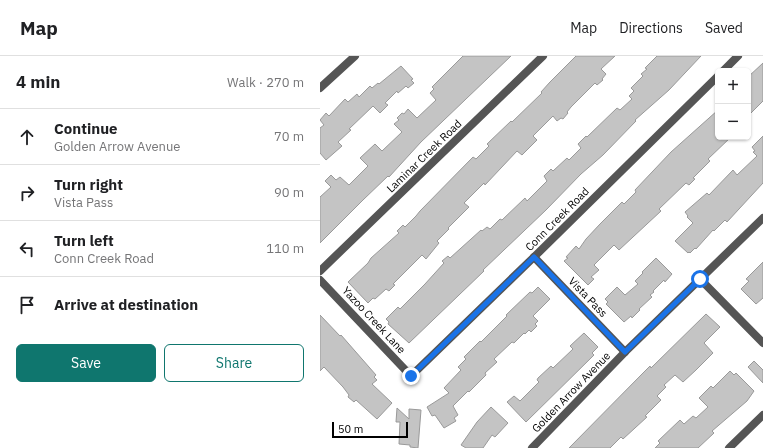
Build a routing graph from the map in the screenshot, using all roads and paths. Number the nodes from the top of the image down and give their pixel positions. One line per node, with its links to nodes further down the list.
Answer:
1 (355, 56): 6 (street)
2 (543, 56): 9 (street, Laminar Creek Road)
3 (738, 56): 4 (street)
4 (726, 68)
5 (715, 79): 8 (street, Conn Creek Road)
6 (320, 88)
7 (763, 218): 10 (street, Golden Arrow Avenue)
8 (534, 257): 13 (street, Vista Pass); 14 (street, Conn Creek Road)
9 (320, 271)
10 (700, 279): 12 (street); 13 (street, Golden Arrow Avenue)
11 (320, 280): 14 (street, Yazoo Creek Lane)
12 (763, 343)
13 (625, 352): 16 (street, Golden Arrow Avenue)
14 (411, 376)
15 (763, 415): 17 (street)
16 (532, 448)
17 (730, 448)

